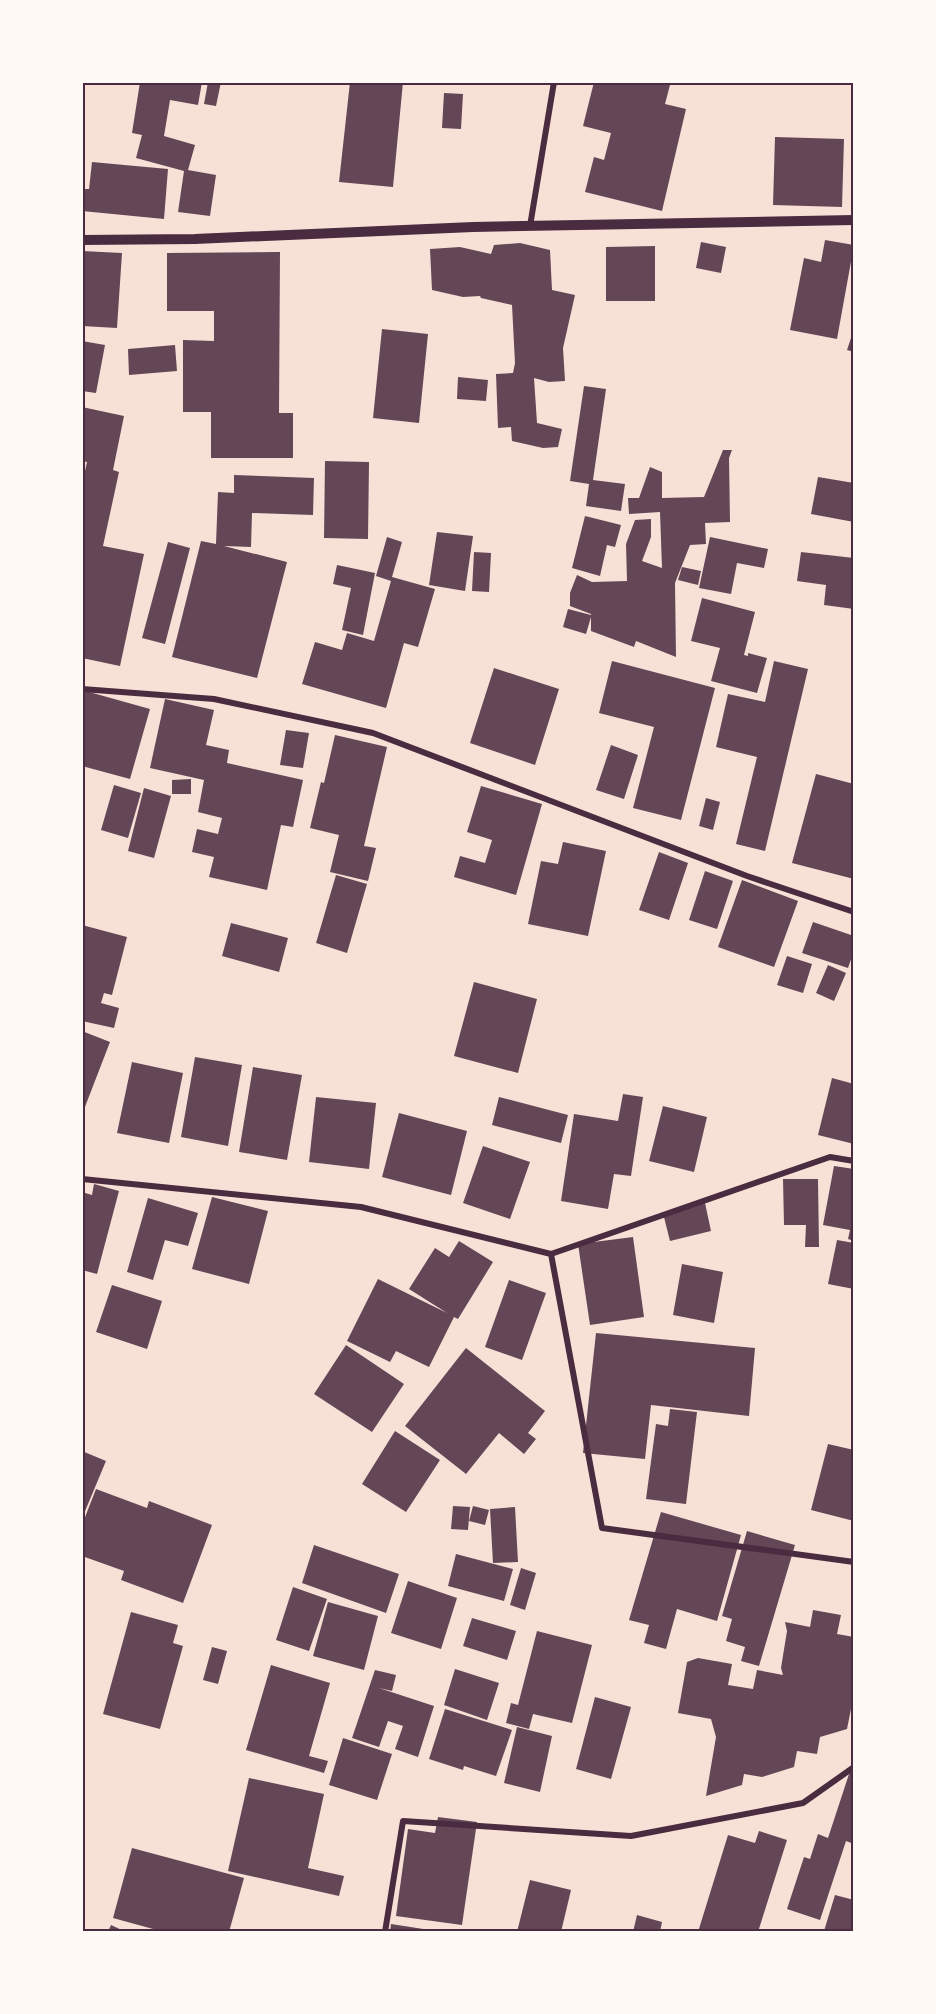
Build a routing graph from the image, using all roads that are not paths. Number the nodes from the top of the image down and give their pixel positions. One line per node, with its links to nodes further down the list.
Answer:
1 (554, 82): 3 (street)
2 (854, 220): 3 (street)
3 (530, 226): 4 (street)
4 (82, 240)
5 (82, 689): 6 (street)
6 (854, 912)
7 (854, 1161): 9 (street)
8 (82, 1179): 9 (street)
9 (551, 1254): 10 (street)
10 (854, 1562)
11 (854, 1767): 12 (street)
12 (385, 1932)

